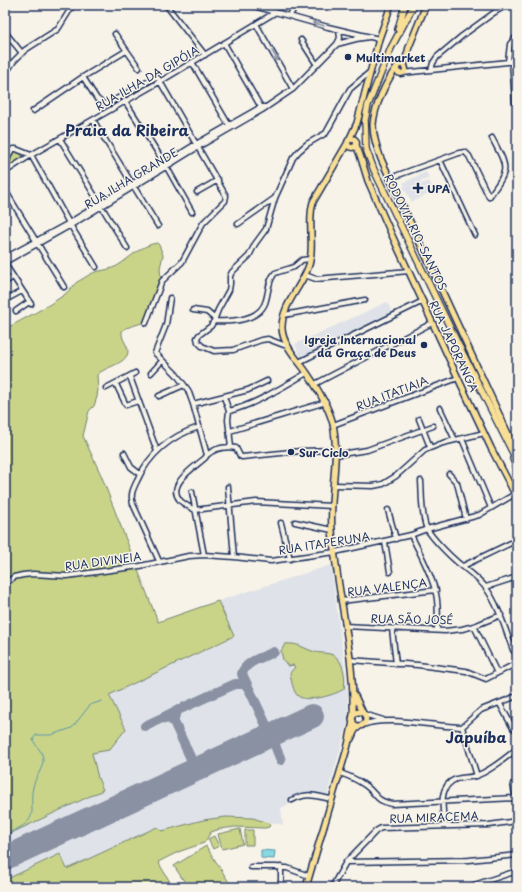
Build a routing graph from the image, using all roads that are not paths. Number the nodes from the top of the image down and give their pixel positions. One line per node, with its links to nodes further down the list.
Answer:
1 (73, 5): 24 (street)
2 (166, 5): 25 (street)
3 (250, 5): 10 (street)
4 (297, 5): 11 (street)
5 (391, 5): 18 (main road)
6 (405, 5): 20 (highway, RODOVIA RIO-SANTOS)
7 (414, 5): 20 (highway, RODOVIA RIO-SANTOS)
8 (426, 5): 30 (main road)
9 (507, 5): 32 (street)
10 (276, 12): 11 (street); 12 (street, RUA ILHA DA GIPÓIA)
11 (289, 16): 13 (street, one-way to 11)
12 (256, 24): 21 (street, RUA ILHA DA GIPÓIA); 40 (street, one-way to 40)
13 (339, 30): 16 (street); 22 (street)
14 (5, 32): 24 (street)
15 (115, 34): 23 (street)
16 (369, 36): 18 (street); 22 (street, RUA ILHA GRANDE)
17 (517, 36): 28 (street)
18 (379, 39): 33 (main road)
19 (301, 40): 29 (street)
20 (394, 41): 113 (highway, RODOVIA RIO-SANTOS)
21 (224, 43): 25 (street, RUA ILHA DA GIPÓIA); 43 (street)
22 (337, 44): 29 (street, RUA ILHA GRANDE)
23 (126, 51): 31 (street); 37 (street)
24 (22, 53): 36 (street)
25 (205, 54): 27 (street, RUA ILHA DA GIPÓIA)
26 (517, 61): 28 (street)
27 (192, 62): 39 (street, RUA ILHA DA GIPÓIA); 46 (street)
28 (510, 62): 32 (street); 42 (street)
29 (317, 65): 40 (street, RUA ILHA GRANDE)
30 (401, 66): 34 (street); 35 (main road); 38 (main road)
31 (139, 68)
32 (431, 70): 34 (street)
33 (370, 72): 49 (main road); 61 (street)
34 (419, 72): 35 (street)
35 (402, 73): 38 (main road)
36 (5, 74)
37 (83, 77): 39 (street); 44 (street)
38 (388, 80): 56 (main road)
39 (161, 81): 41 (street, RUA ILHA DA GIPÓIA); 50 (street)
40 (293, 89): 43 (street, RUA ILHA GRANDE)
41 (125, 101): 45 (street, RUA ILHA DA GIPÓIA); 54 (street)
42 (515, 102)
43 (263, 108): 46 (street, RUA ILHA GRANDE)
44 (33, 111)
45 (94, 120): 48 (street, RUA ILHA DA GIPÓIA); 58 (street)
46 (230, 127): 50 (street, RUA ILHA GRANDE)
47 (492, 138): 52 (street)
48 (60, 139): 51 (street, RUA ILHA DA GIPÓIA); 62 (street)
49 (352, 143): 71 (main road); 74 (main road, RUA JAPORANGA)
50 (197, 146): 54 (street, RUA ILHA GRANDE); 57 (street)
51 (31, 155): 53 (street); 55 (street, RUA ILHA DA GIPÓIA); 64 (street)
52 (440, 160): 56 (street); 67 (street)
53 (5, 165)
54 (166, 166): 58 (street, RUA ILHA GRANDE); 63 (street)
55 (5, 172)
56 (390, 178): 125 (main road)
57 (218, 180): 60 (street); 88 (street)
58 (132, 185): 62 (street, RUA ILHA GRANDE); 66 (street)
59 (5, 190): 68 (street)
60 (197, 192)
61 (275, 198): 65 (street); 87 (street)
62 (101, 204): 64 (street, RUA ILHA GRANDE); 69 (street)
63 (192, 212)
64 (70, 224): 68 (street, RUA ILHA GRANDE); 73 (street)
65 (238, 224)
66 (158, 226)
67 (475, 235)
68 (36, 243): 70 (street, RUA ILHA GRANDE); 72 (street, RUA ILHA GRANDE); 78 (street)
69 (127, 248)
70 (5, 258)
71 (310, 259): 75 (main road); 87 (street)
72 (5, 263): 76 (street)
73 (96, 267)
74 (409, 271): 75 (street); 83 (main road, RUA JAPORANGA)
75 (305, 274): 86 (main road)
76 (13, 277): 77 (street); 79 (street)
77 (5, 282)
78 (64, 287)
79 (22, 291): 80 (street); 85 (street)
80 (9, 298)
81 (170, 298): 91 (street)
82 (365, 300): 86 (street)
83 (423, 302): 89 (main road, RUA JAPORANGA); 92 (street)
84 (194, 310): 87 (street)
85 (16, 311)
86 (284, 315): 90 (main road)
87 (214, 320): 90 (street)
88 (146, 322)
89 (432, 323): 97 (main road, RUA JAPORANGA); 101 (street)
90 (289, 347): 92 (main road)
91 (162, 361): 94 (street); 100 (street)
92 (299, 362): 95 (main road)
93 (135, 373): 96 (street)
94 (151, 373)
95 (307, 373): 101 (main road); 109 (street)
96 (130, 377): 99 (street); 105 (street)
97 (458, 378): 111 (street, RUA ITATIAIA); 117 (main road, RUA JAPORANGA)
98 (267, 381): 104 (street)
99 (116, 384): 102 (street); 105 (street)
100 (184, 384): 103 (street); 107 (street)
101 (315, 384): 106 (main road)
102 (106, 388)
103 (159, 396)
104 (224, 397): 107 (street); 109 (street)
105 (138, 401): 122 (street)
106 (326, 402): 111 (main road); 116 (street)
107 (193, 404): 114 (street)
108 (440, 408): 119 (street)
109 (229, 411): 116 (street)
110 (419, 419): 115 (street)
111 (333, 425): 123 (main road)
112 (433, 426): 115 (street)
113 (499, 426): 127 (highway, RODOVIA RIO-SANTOS); 128 (highway, RODOVIA RIO-SANTOS)
114 (199, 427): 122 (street); 126 (street)
115 (423, 429): 121 (street); 123 (street)
116 (230, 431): 120 (street)
117 (484, 433): 118 (street); 135 (main road, RUA JAPORANGA)
118 (462, 439): 119 (street); 138 (street)
119 (454, 440): 121 (street)
120 (231, 447): 123 (street); 126 (street)
121 (430, 447): 132 (street)
122 (157, 451): 129 (street)
123 (335, 452): 132 (main road)
124 (124, 453): 129 (street)
125 (517, 453)
126 (207, 455): 139 (street)
127 (517, 461)
128 (517, 468)
129 (140, 474): 154 (street)
130 (449, 474): 141 (street)
131 (422, 481): 144 (street)
132 (334, 485): 137 (main road)
133 (228, 487): 136 (street)
134 (192, 492): 139 (street)
135 (516, 493): 138 (street, RUA ITAPERUNA)
136 (229, 506): 137 (street); 139 (street); 152 (street)
137 (332, 506): 145 (main road)
138 (491, 508): 141 (street, RUA ITAPERUNA)
139 (195, 510): 151 (street)
140 (388, 510): 147 (street)
141 (466, 519): 144 (street, RUA ITAPERUNA)
142 (295, 522): 145 (street)
143 (281, 523): 153 (street)
144 (427, 529): 146 (street, RUA ITAPERUNA); 155 (street)
145 (332, 530): 150 (main road)
146 (411, 536): 147 (street, RUA ITAPERUNA); 160 (street)
147 (396, 539): 149 (street, RUA ITAPERUNA)
148 (517, 540): 155 (street)
149 (385, 542): 150 (street, RUA ITAPERUNA); 156 (street)
150 (335, 552): 153 (street, RUA ITAPERUNA); 161 (main road)
151 (204, 556): 152 (street, RUA ITAPERUNA); 154 (street, RUA ITAPERUNA)
152 (234, 557): 153 (street, RUA ITAPERUNA)
153 (290, 559)
154 (159, 561): 158 (street, RUA DIVINEIA)
155 (463, 566): 159 (street)
156 (390, 572)
157 (517, 577): 159 (street)
158 (5, 584)
159 (486, 588): 162 (street)
160 (436, 590): 161 (street, RUA VALENÇA); 166 (street)
161 (341, 601): 163 (main road)
162 (501, 615): 164 (street, RUA SÃO JOSÉ); 167 (street)
163 (345, 626): 165 (street, RUA SÃO JOSÉ); 168 (main road)
164 (474, 626): 166 (street, RUA SÃO JOSÉ); 171 (street)
165 (392, 629): 166 (street, RUA SÃO JOSÉ); 170 (street)
166 (437, 630)
167 (517, 654)
168 (350, 660): 170 (street); 172 (main road)
169 (517, 663): 171 (street)
170 (396, 664): 171 (street)
171 (497, 673)
172 (354, 693): 175 (main road); 176 (main road)
173 (517, 696): 174 (street)
174 (500, 704): 179 (street); 180 (street)
175 (364, 714): 176 (main road); 177 (street); 178 (main road)
176 (353, 719): 178 (main road); 181 (main road)
177 (386, 721): 178 (street); 179 (street)
178 (361, 726): 181 (main road)
179 (462, 727): 184 (street)
180 (517, 731)
181 (348, 745): 183 (main road)
182 (517, 749): 184 (street)
183 (340, 773): 187 (main road); 189 (street)
184 (477, 776): 189 (street)
185 (517, 783): 186 (street)
186 (517, 798): 189 (street)
187 (331, 799): 188 (street); 197 (main road)
188 (292, 800)
189 (442, 802): 191 (street)
190 (517, 821): 191 (street, RUA MIRACEMA)
191 (444, 826): 193 (street, RUA MIRACEMA)
192 (517, 855): 193 (street)
193 (346, 862): 200 (street, RUA MIRACEMA)
194 (251, 867): 195 (street)
195 (282, 868): 197 (street); 198 (street)
196 (517, 871): 201 (street)
197 (308, 876): 199 (main road)
198 (281, 887)
199 (306, 887)
200 (332, 887)
201 (468, 887)

